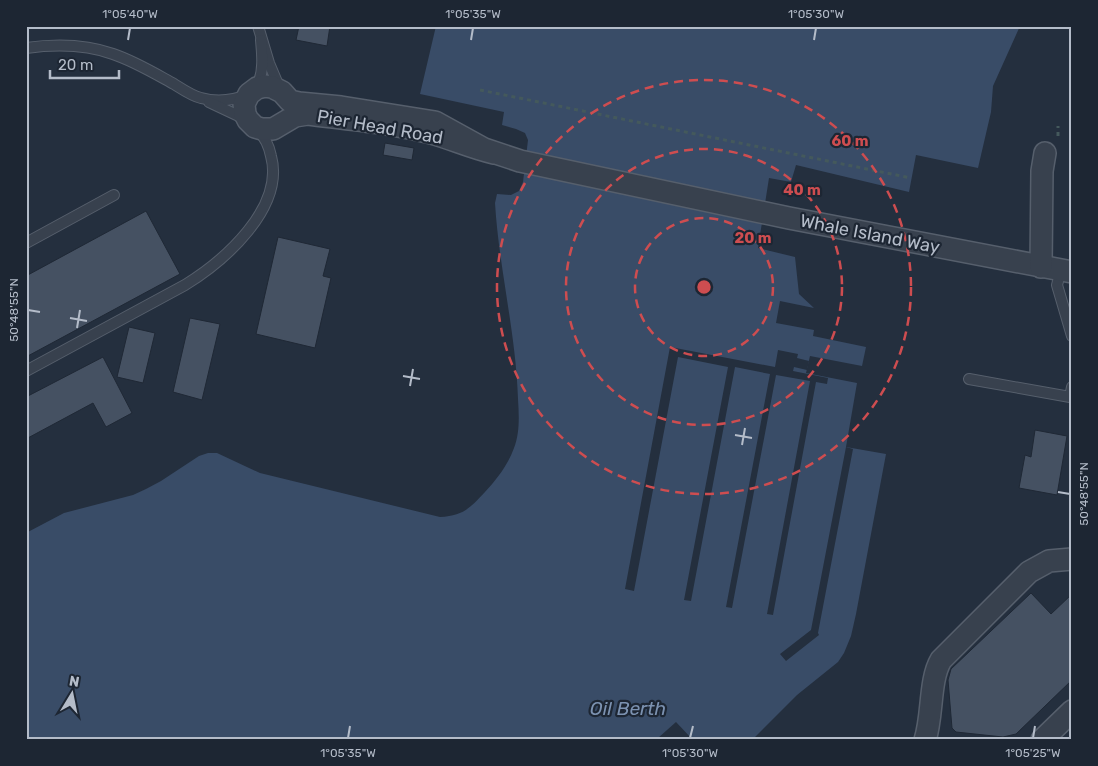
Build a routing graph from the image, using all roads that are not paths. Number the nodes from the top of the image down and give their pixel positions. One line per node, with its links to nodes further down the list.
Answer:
1 (258, 26): 2 (lane)
2 (262, 40): 4 (lane); 5 (lane)
3 (26, 48): 6 (lane)
4 (251, 92): 5 (street); 6 (lane); 8 (street)
5 (284, 95): 7 (street); 9 (street, Pier Head Road)
6 (201, 98): 8 (lane)
7 (282, 123): 8 (street); 9 (street, Pier Head Road); 11 (lane)
8 (252, 125): 11 (lane)
9 (494, 153): 14 (street, Whale Island Way)
10 (1045, 153): 14 (street)
11 (273, 162): 16 (lane)
12 (114, 195): 13 (lane)
13 (26, 243)
14 (1058, 270): 15 (lane)
15 (1072, 336)
16 (26, 371)
17 (969, 379): 18 (lane)
18 (1072, 388)
19 (1072, 559): 21 (street)
20 (1072, 710): 22 (street)
21 (924, 740)
22 (1042, 740)

